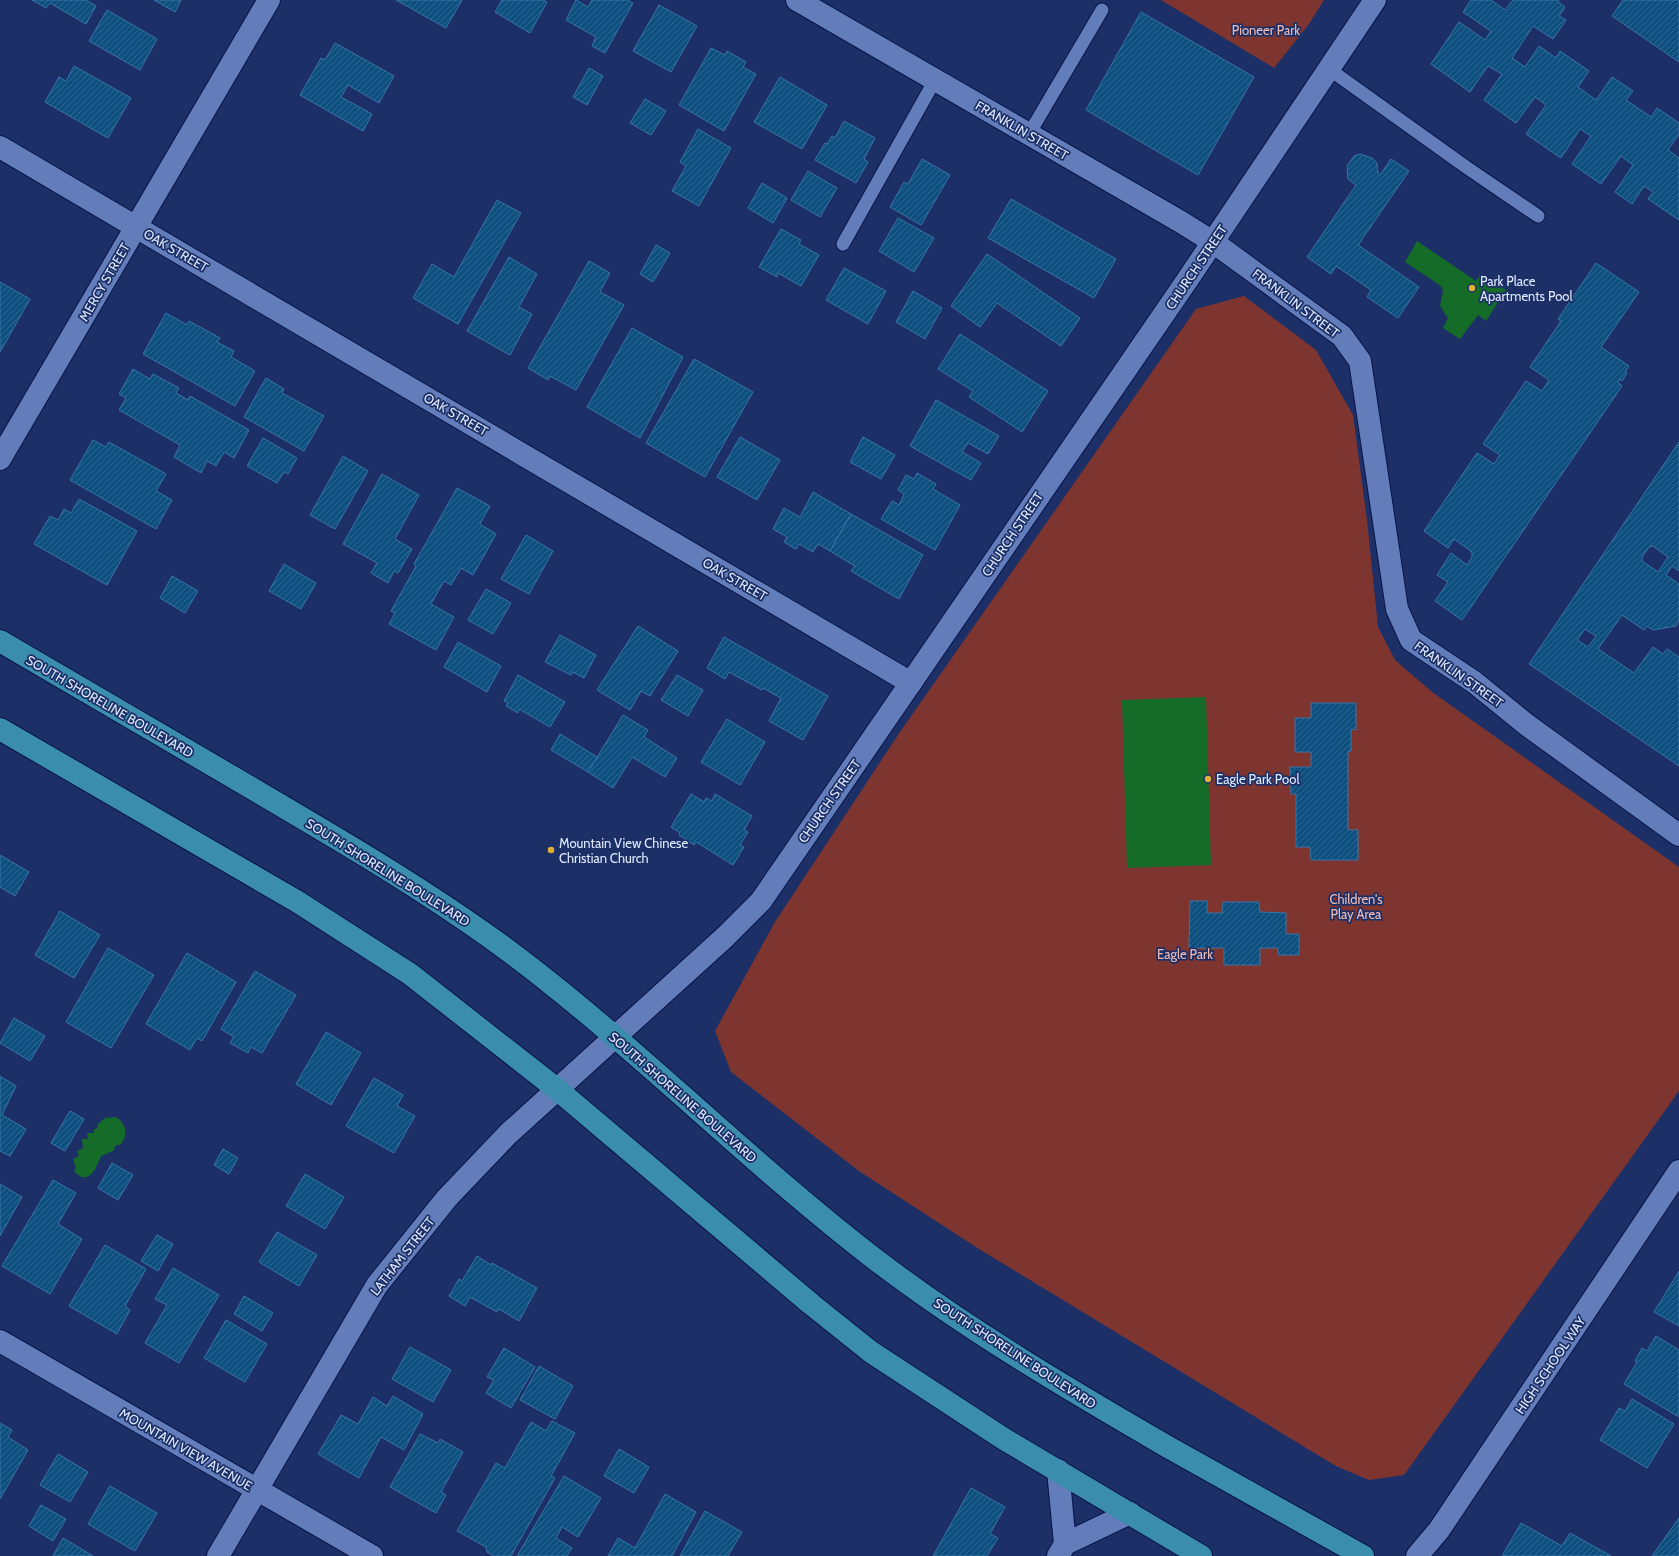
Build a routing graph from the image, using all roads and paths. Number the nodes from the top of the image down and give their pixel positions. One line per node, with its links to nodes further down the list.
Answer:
1 (269, 0): 10 (street, MERCY STREET)
2 (797, 0): 6 (street, FRANKLIN STREET)
3 (1375, 0): 5 (street, CHURCH STREET)
4 (1102, 10): 7 (lane)
5 (1329, 69): 9 (lane); 11 (street, CHURCH STREET)
6 (935, 80): 7 (street, FRANKLIN STREET); 12 (lane)
7 (1029, 134): 11 (street, FRANKLIN STREET)
8 (0, 147): 10 (street, OAK STREET)
9 (1538, 216)
10 (136, 227): 13 (street, MERCY STREET); 15 (street, OAK STREET)
11 (1213, 242): 15 (street, CHURCH STREET); 17 (street, FRANKLIN STREET)
12 (843, 244)
13 (0, 459)
14 (0, 641): 18 (main road, SOUTH SHORELINE BOULEVARD)
15 (911, 683): 18 (street, CHURCH STREET)
16 (0, 729): 19 (main road)
17 (1679, 835)
18 (614, 1037): 19 (street, LATHAM STREET); 29 (main road, SOUTH SHORELINE BOULEVARD)
19 (558, 1090): 22 (main road); 23 (street, LATHAM STREET)
20 (1679, 1171): 30 (street, HIGH SCHOOL WAY)
21 (0, 1341): 23 (street, MOUNTAIN VIEW AVENUE)
22 (1058, 1470): 24 (main road); 25 (street)
23 (258, 1490): 26 (street, LATHAM STREET); 27 (street, MOUNTAIN VIEW AVENUE)
24 (1130, 1513): 25 (street); 28 (main road)
25 (1061, 1550)
26 (218, 1556)
27 (372, 1556)
28 (1201, 1556)
29 (1363, 1556)
30 (1417, 1556)

